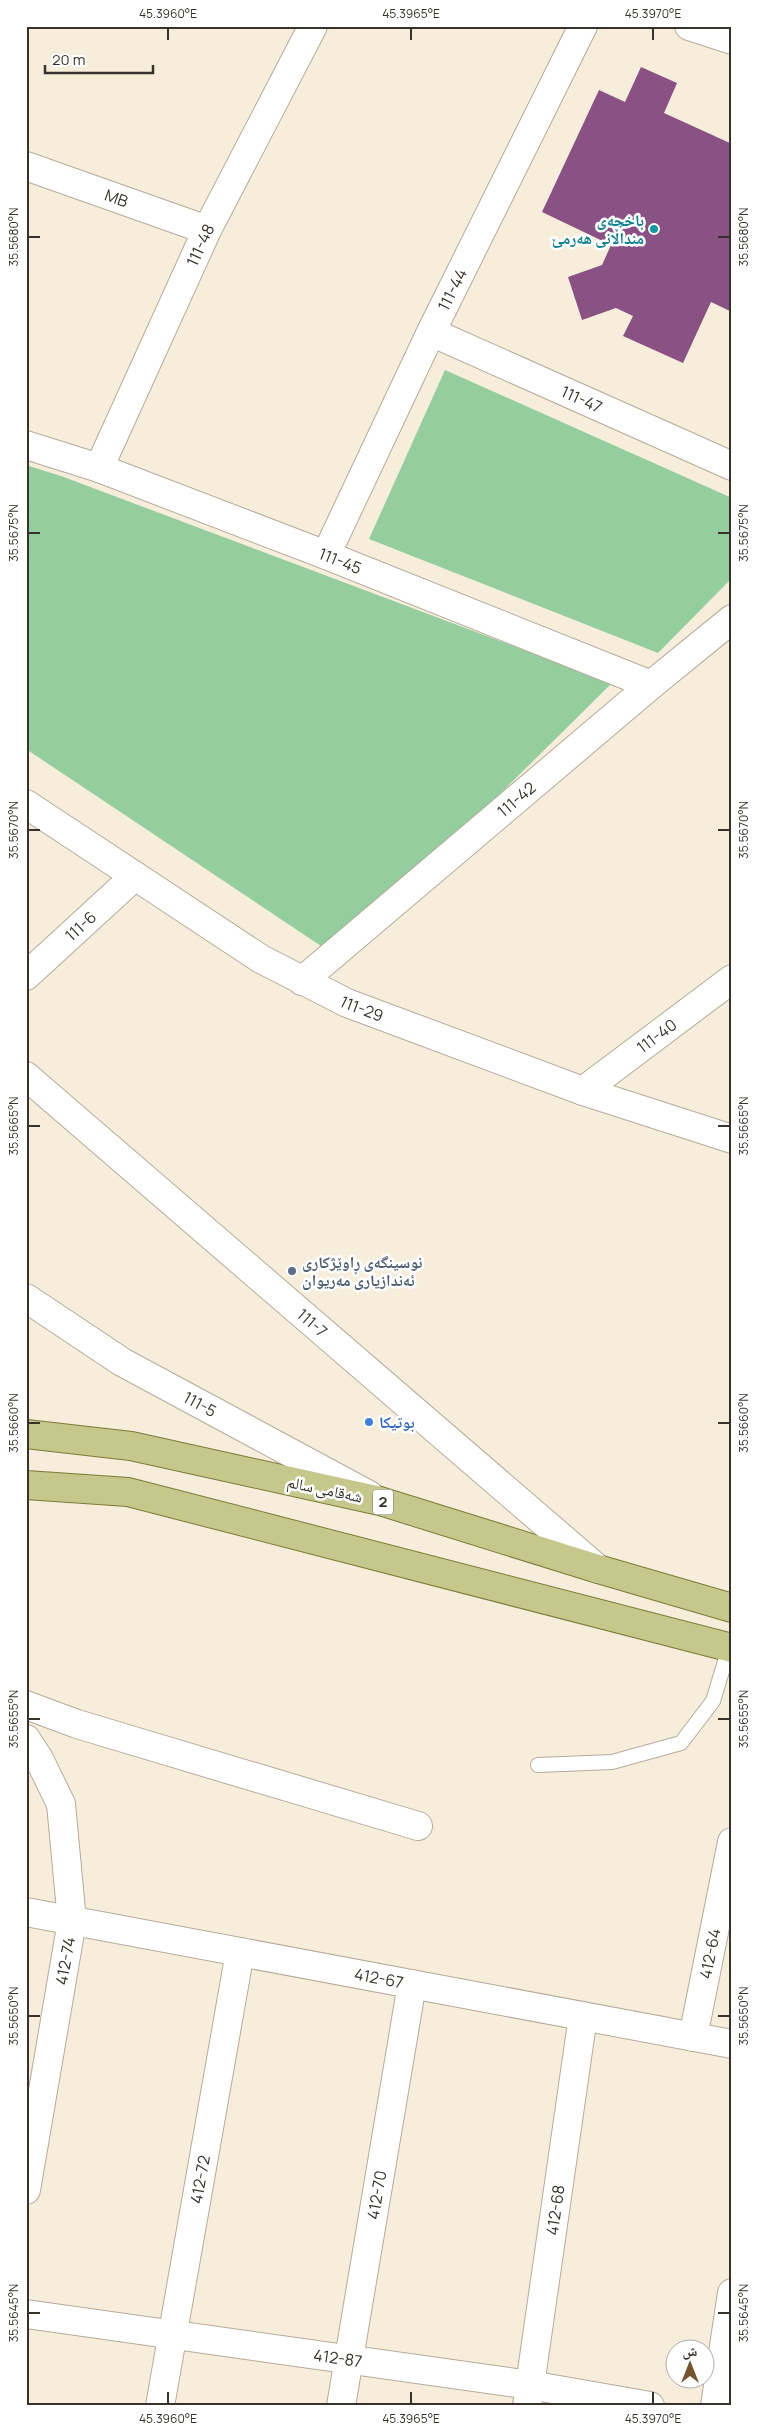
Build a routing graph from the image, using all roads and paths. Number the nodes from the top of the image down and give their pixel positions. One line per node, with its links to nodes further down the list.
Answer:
1 (313, 26): 6 (street, 111-48)
2 (583, 26): 7 (street, 111-44)
3 (689, 26): 4 (street)
4 (732, 40)
5 (26, 166): 6 (street, MB)
6 (207, 230): 10 (street, 111-48)
7 (432, 332): 9 (street, 111-47); 11 (street, 111-44)
8 (26, 445): 10 (street, 111-45)
9 (732, 466)
10 (99, 468): 11 (street, 111-45)
11 (326, 555): 13 (street, 111-45)
12 (732, 619): 13 (street, 111-42)
13 (652, 685): 18 (street, 111-42)
14 (26, 804): 15 (street, 111-29)
15 (135, 876): 16 (street, 111-6); 18 (street, 111-29)
16 (26, 976)
17 (732, 979): 20 (street, 111-40)
18 (302, 981): 20 (street, 111-29)
19 (26, 1076): 26 (street, 111-7)
20 (583, 1091): 21 (street, 111-29)
21 (732, 1139)
22 (26, 1298): 25 (street, 111-5)
23 (26, 1434): 25 (main road, شەقامی سالم / 2)
24 (26, 1485): 28 (main road)
25 (380, 1501): 26 (main road, شەقامی سالم / 2)
26 (598, 1569): 27 (main road, شەقامی سالم / 2)
27 (732, 1608)
28 (730, 1648): 31 (lane)
29 (26, 1705): 32 (street)
30 (26, 1739): 35 (street, 412-74)
31 (538, 1765)
32 (418, 1826)
33 (732, 1842): 39 (street, 412-64)
34 (26, 1912): 35 (street, 412-67)
35 (72, 1920): 36 (street, 412-67); 41 (street, 412-74)
36 (240, 1952): 37 (street, 412-67); 44 (street, 412-72)
37 (412, 1984): 38 (street, 412-67); 45 (street, 412-70)
38 (583, 2016): 39 (street, 412-67); 46 (street, 412-68)
39 (693, 2037): 40 (street, 412-67)
40 (732, 2044)
41 (26, 2190)
42 (732, 2293): 50 (street)
43 (26, 2314): 44 (street, 412-87)
44 (171, 2334): 45 (street, 412-87); 47 (street, 412-72)
45 (349, 2359): 46 (street, 412-87); 48 (street, 412-70)
46 (529, 2395): 49 (street, 412-87)
47 (160, 2406)
48 (341, 2406)
49 (650, 2406)
50 (715, 2406)

